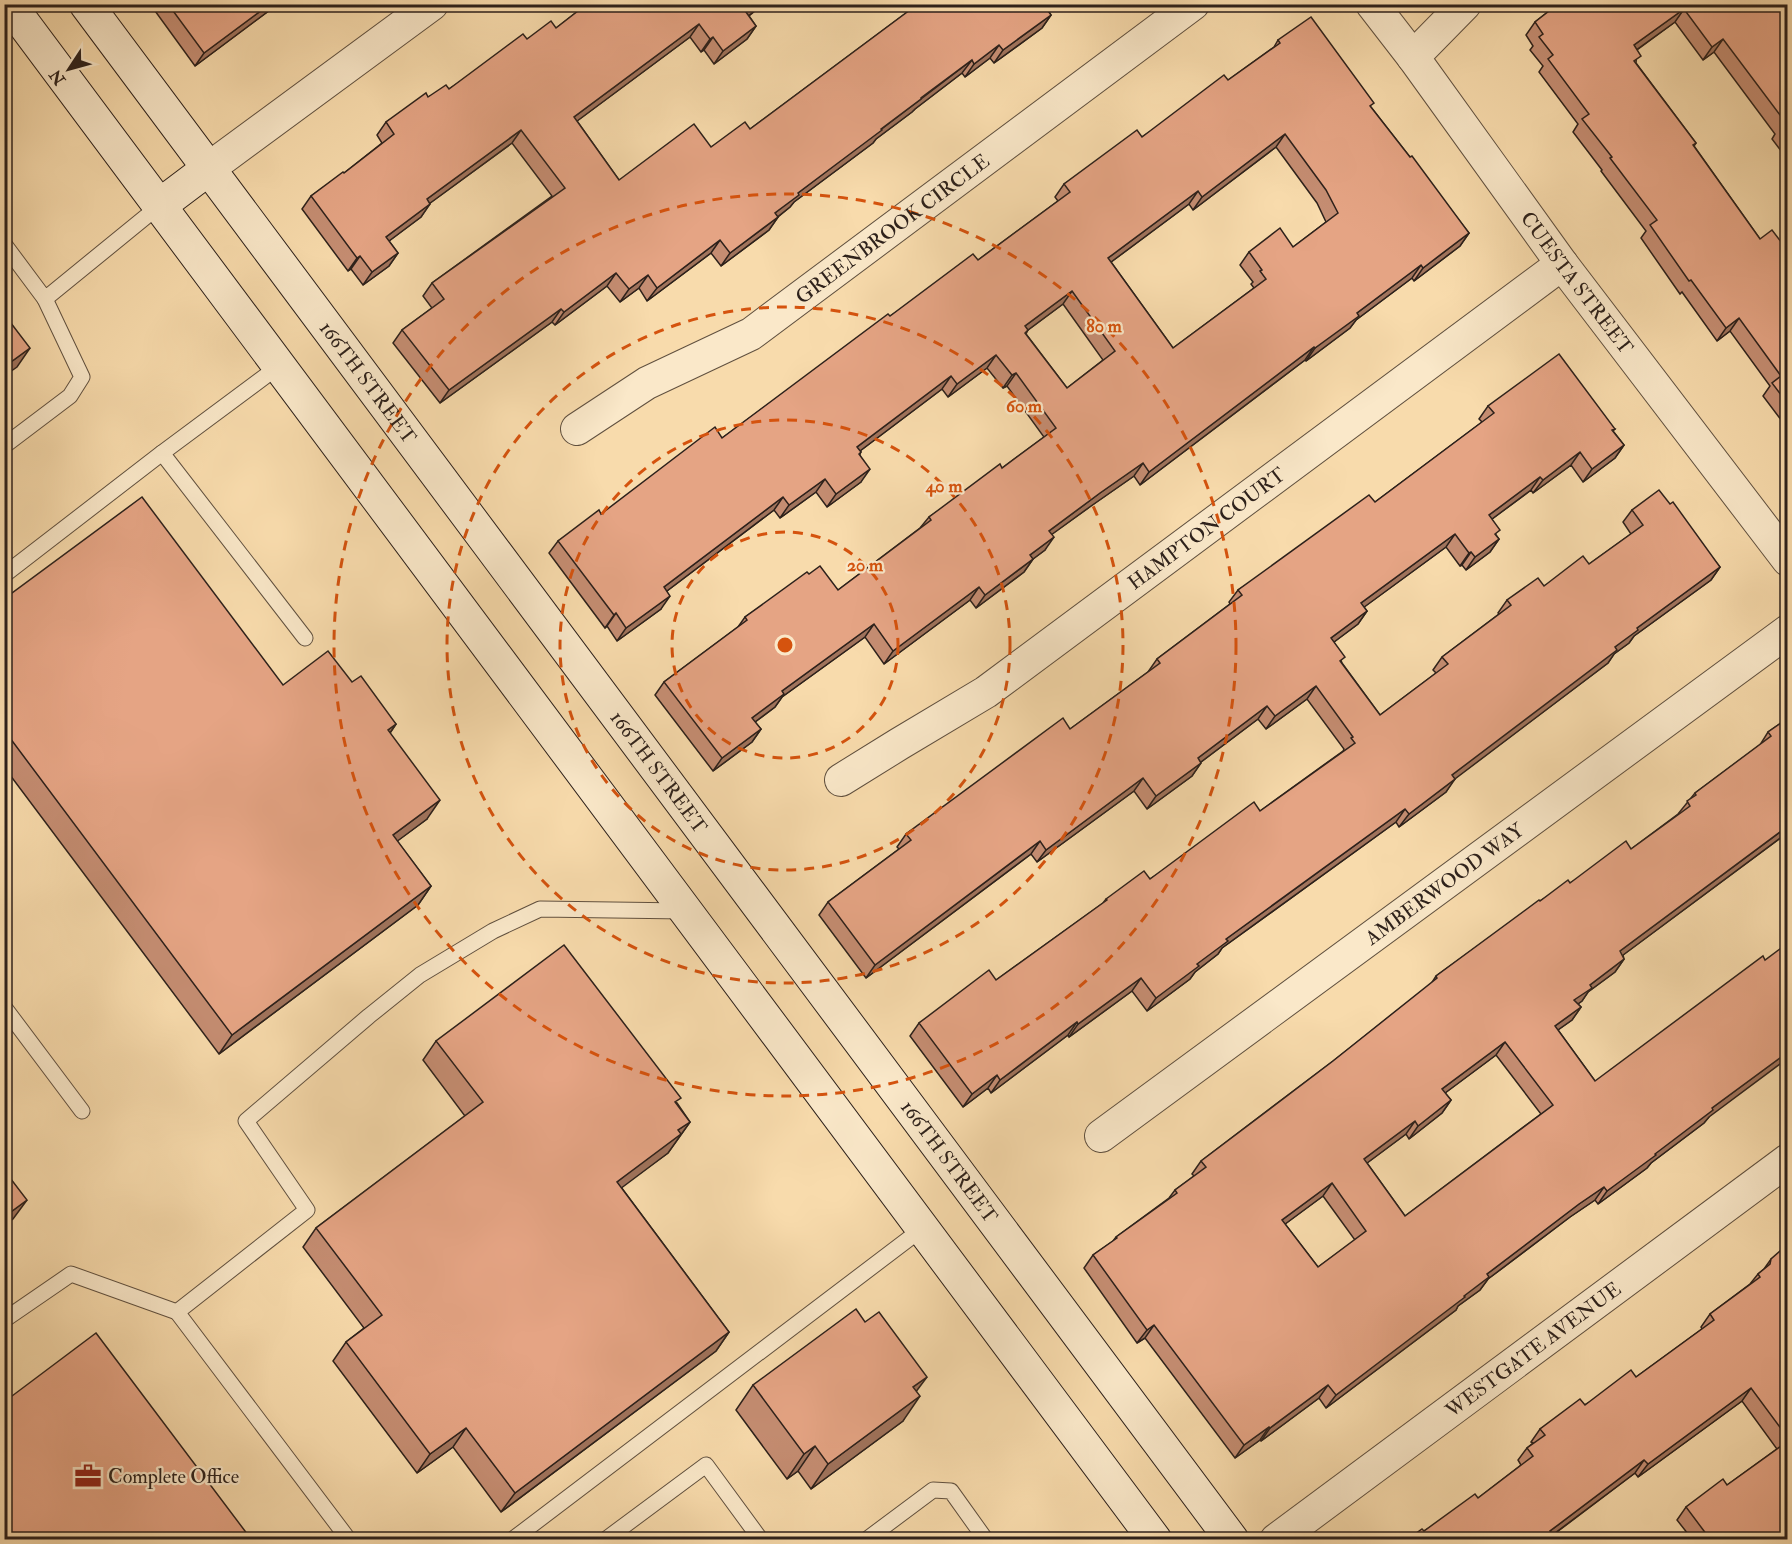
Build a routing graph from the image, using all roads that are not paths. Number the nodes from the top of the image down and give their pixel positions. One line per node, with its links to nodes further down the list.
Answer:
1 (9, 4): 9 (street)
2 (86, 4): 8 (street, 166TH STREET)
3 (432, 4): 8 (street)
4 (1193, 4): 14 (street, GREENBROOK CIRCLE)
5 (1372, 4): 7 (street, CUESTA STREET)
6 (1466, 4): 7 (street)
7 (1413, 57): 11 (street, CUESTA STREET)
8 (208, 169): 9 (street); 37 (street, 166TH STREET)
9 (159, 206): 12 (lane); 13 (street)
10 (4, 244): 12 (lane)
11 (1562, 264): 17 (street, CUESTA STREET); 21 (street, HAMPTON COURT)
12 (45, 299): 15 (lane)
13 (279, 366): 16 (lane); 22 (street)
14 (577, 429)
15 (4, 446)
16 (162, 453): 18 (lane); 20 (lane)
17 (1788, 560)
18 (4, 575)
19 (1788, 631): 25 (street, AMBERWOOD WAY)
20 (305, 638)
21 (842, 780)
22 (685, 911): 27 (street); 28 (lane)
23 (4, 1008): 24 (lane)
24 (82, 1111)
25 (1101, 1136)
26 (1788, 1160): 38 (street, WESTGATE AVENUE)
27 (922, 1228): 31 (lane); 36 (street)
28 (177, 1312): 29 (lane); 30 (lane)
29 (4, 1320)
30 (349, 1539)
31 (512, 1539)
32 (605, 1539): 33 (lane)
33 (761, 1539)
34 (866, 1539): 35 (lane)
35 (986, 1539)
36 (1155, 1539)
37 (1232, 1539)
38 (1276, 1539)

